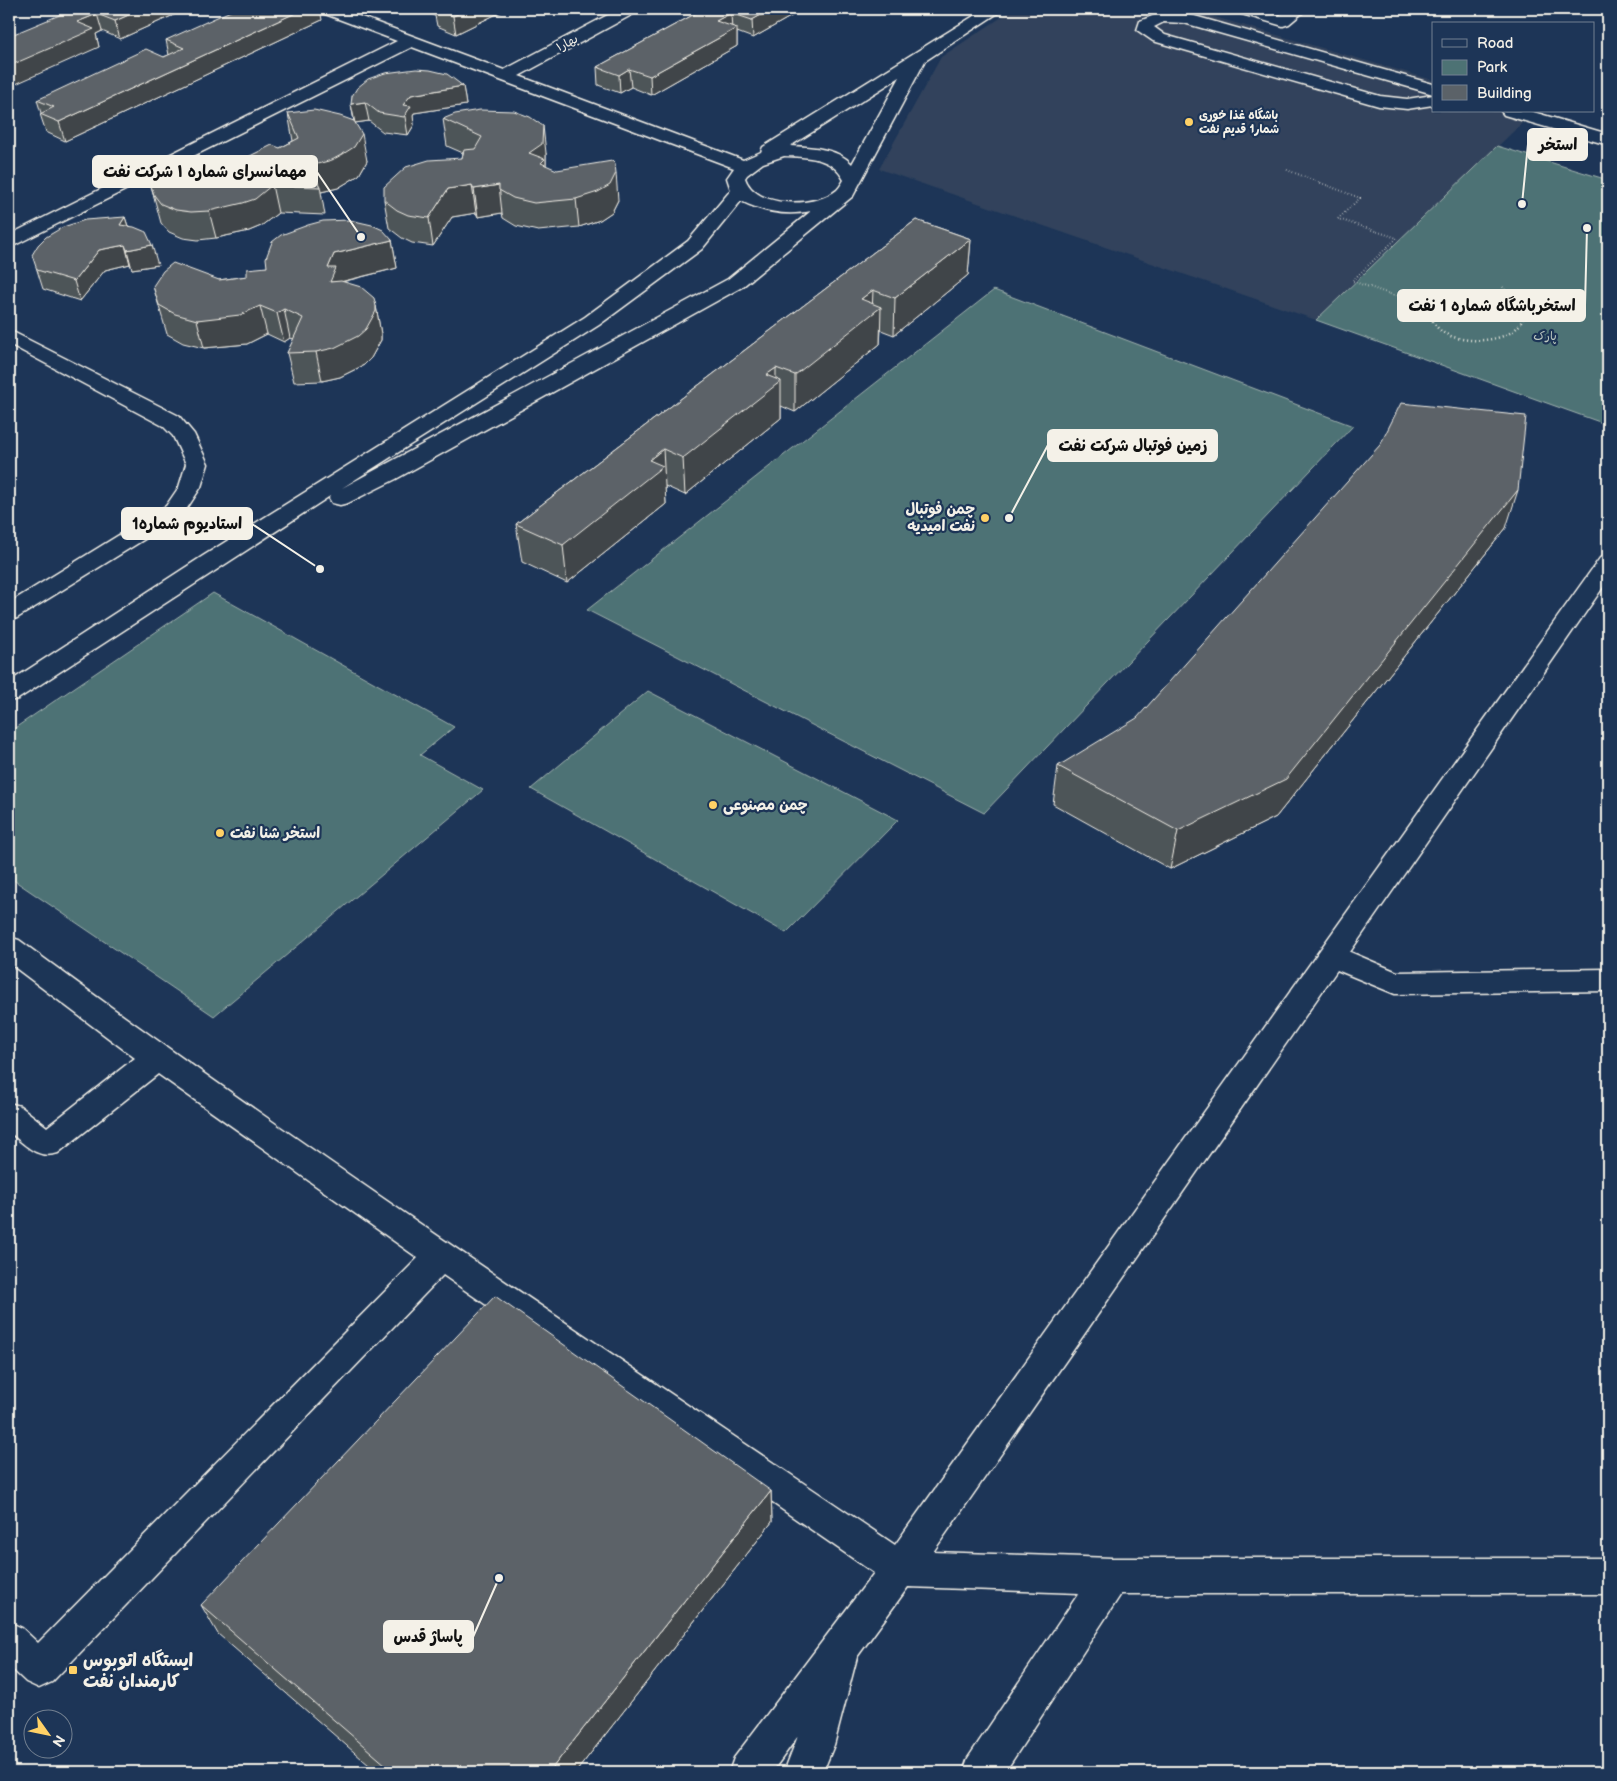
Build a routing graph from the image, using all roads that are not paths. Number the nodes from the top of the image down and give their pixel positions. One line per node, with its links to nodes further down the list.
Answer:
1 (326, 9): 6 (street)
2 (631, 9): 8 (street, بهار۱)
3 (996, 9): 7 (street)
4 (1241, 9): 5 (street)
5 (1300, 9)
6 (411, 41): 8 (street); 17 (street)
7 (918, 59): 13 (street); 15 (street)
8 (504, 77): 14 (street)
9 (1432, 89): 10 (street)
10 (1432, 100)
11 (1513, 112): 12 (street)
12 (1608, 140)
13 (761, 156): 14 (street); 15 (street)
14 (744, 166): 16 (street)
15 (849, 186): 16 (street); 19 (street)
16 (740, 191): 19 (street)
17 (9, 242)
18 (9, 336): 21 (street)
19 (211, 561): 22 (street)
20 (1608, 563): 24 (street)
21 (9, 613)
22 (9, 693)
23 (9, 948): 26 (street)
24 (1332, 956): 25 (street); 29 (street)
25 (1608, 980)
26 (157, 1058): 27 (street); 28 (street)
27 (9, 1115)
28 (442, 1256): 29 (street); 32 (street)
29 (900, 1569): 30 (street); 33 (street)
30 (1112, 1576): 31 (street); 36 (street)
31 (1608, 1576)
32 (9, 1641)
33 (843, 1644): 34 (street); 35 (street)
34 (748, 1772)
35 (803, 1772)
36 (982, 1772)

